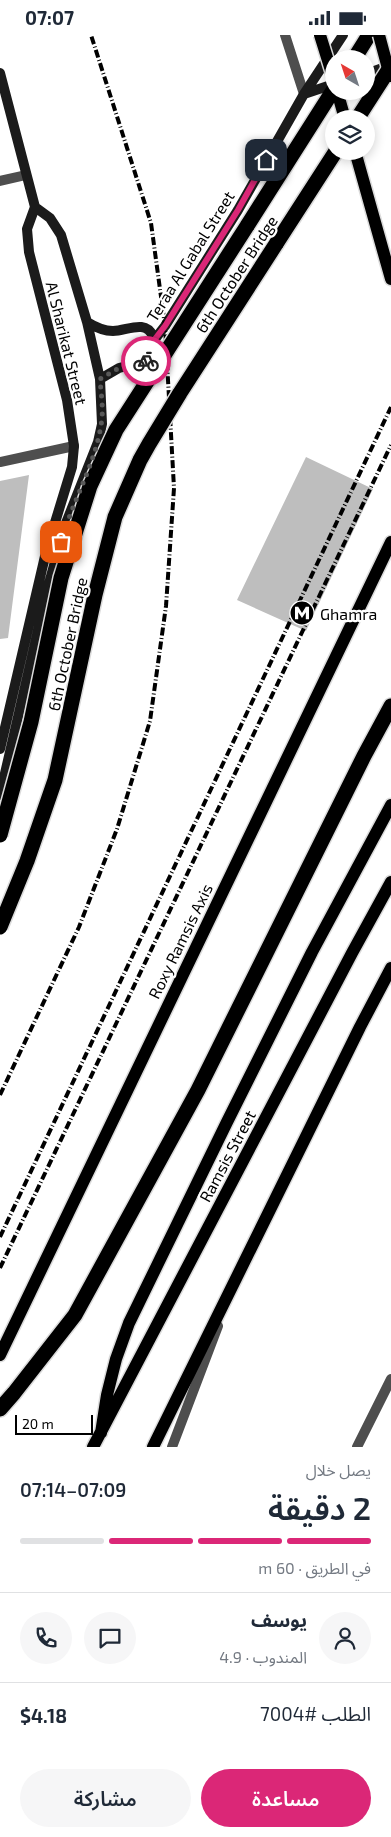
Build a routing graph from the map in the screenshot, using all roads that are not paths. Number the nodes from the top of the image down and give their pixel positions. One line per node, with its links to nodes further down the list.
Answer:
1 (285, 35): 13 (street)
2 (320, 35): 7 (main road, bridge)
3 (343, 35): 13 (main road, Teraa Al Gabal Street)
4 (369, 35): 6 (highway)
5 (380, 35): 11 (main road, bridge)
6 (360, 50)
7 (325, 51)
8 (391, 65): 9 (main road); 15 (highway, bridge)
9 (375, 71)
10 (0, 73): 18 (main road)
11 (391, 79)
12 (325, 88): 13 (main road)
13 (304, 94): 23 (main road, Teraa Al Gabal Street)
14 (327, 100): 34 (highway, 6th October Bridge, bridge)
15 (363, 110)
16 (330, 160): 36 (highway, 6th October Bridge, bridge)
17 (358, 160): 21 (main road)
18 (26, 175): 19 (street); 20 (main road)
19 (0, 181)
20 (35, 207): 22 (main road, Al Sharikat Street); 25 (main road, Al Sharikat Street)
21 (391, 279)
22 (87, 322): 23 (main road, Teraa Al Gabal Street); 24 (main road, Al Sharikat Street)
23 (155, 339): 24 (main road, Teraa Al Gabal Street)
24 (100, 379): 29 (main road, Al Sharikat Street)
25 (74, 446): 26 (street); 28 (main road, Al Sharikat Street)
26 (0, 462)
27 (391, 542): 39 (main road, Roxy Ramsis Axis)
28 (46, 552): 29 (main road); 31 (main road, Al Sharikat Street)
29 (56, 560): 32 (main road, Al Sharikat Street)
30 (391, 706): 41 (highway)
31 (0, 749)
32 (0, 795)
33 (391, 805): 42 (main road)
34 (0, 835)
35 (391, 882): 42 (main road, Ramsis Street)
36 (0, 927)
37 (391, 968): 38 (main road)
38 (237, 1278): 44 (main road); 45 (street)
39 (0, 1355)
40 (391, 1379): 46 (street)
41 (0, 1409)
42 (101, 1433): 43 (main road, Ramsis Street)
43 (93, 1447)
44 (153, 1447)
45 (172, 1447)
46 (357, 1447)

